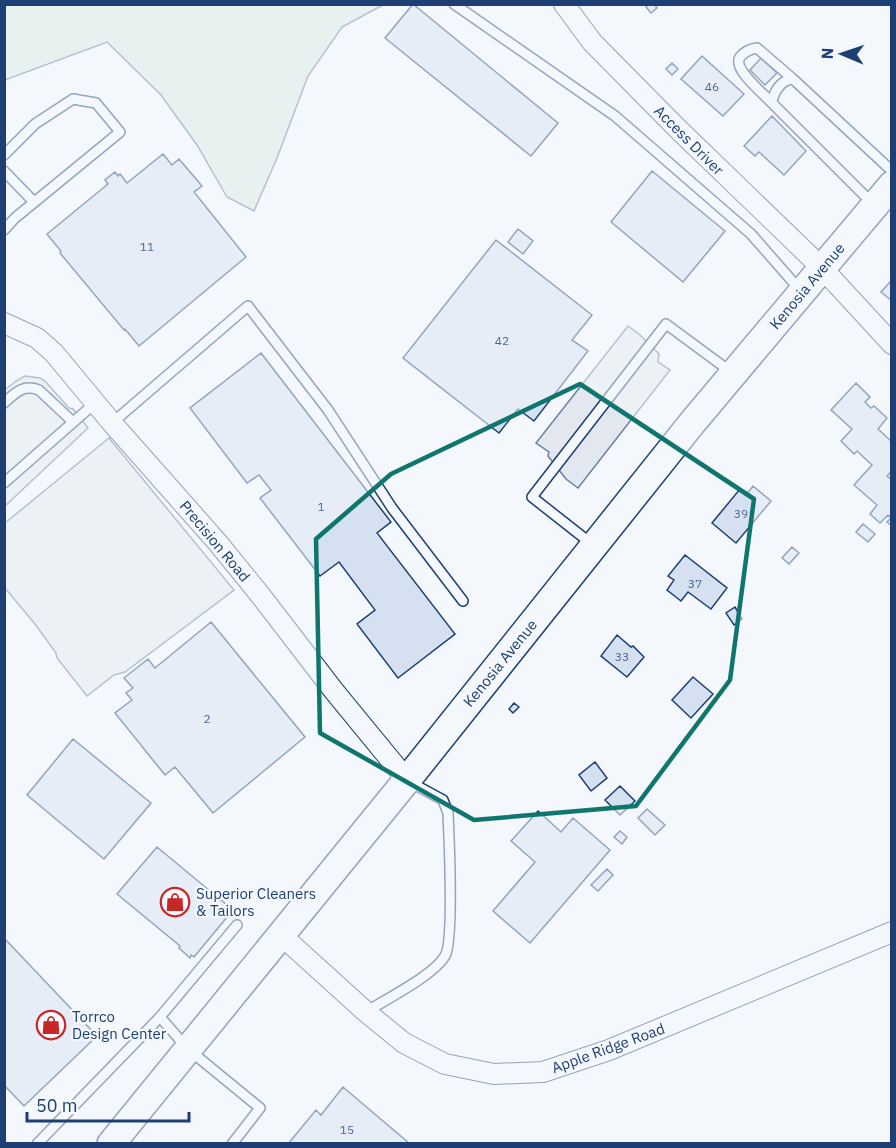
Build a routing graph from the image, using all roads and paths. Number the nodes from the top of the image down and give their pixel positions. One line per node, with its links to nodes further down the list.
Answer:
1 (454, 4): 12 (lane)
2 (564, 4): 11 (street, Access Driver)
3 (793, 79): 4 (lane); 4 (lane); 7 (lane)
4 (772, 103): 8 (lane)
5 (4, 155): 9 (lane)
6 (4, 171): 9 (lane)
7 (891, 171)
8 (883, 195): 11 (street, Kenosia Avenue)
9 (34, 202): 10 (lane)
10 (4, 230)
11 (822, 268): 12 (street, Kenosia Avenue); 14 (street, Access Driver)
12 (801, 292): 15 (street, Kenosia Avenue)
13 (4, 323): 17 (street, Precision Road)
14 (891, 344)
15 (733, 374): 21 (street, Kenosia Avenue); 21 (lane)
16 (4, 403): 18 (lane)
17 (95, 403): 18 (lane); 19 (street, Precision Road)
18 (74, 422): 20 (lane)
19 (112, 423): 22 (lane); 23 (street, Precision Road)
20 (4, 483)
21 (593, 545): 23 (street, Kenosia Avenue)
22 (463, 601)
23 (407, 780): 26 (street, Kenosia Avenue); 27 (lane)
24 (237, 925): 28 (lane)
25 (891, 932): 27 (street, Apple Ridge Road)
26 (281, 935): 27 (street, Apple Ridge Road); 29 (street, Kenosia Avenue)
27 (366, 1012)
28 (160, 1017): 29 (lane); 30 (lane)
29 (188, 1048): 31 (street, Kenosia Avenue); 32 (lane)
30 (37, 1143)
31 (111, 1143)
32 (232, 1143)

